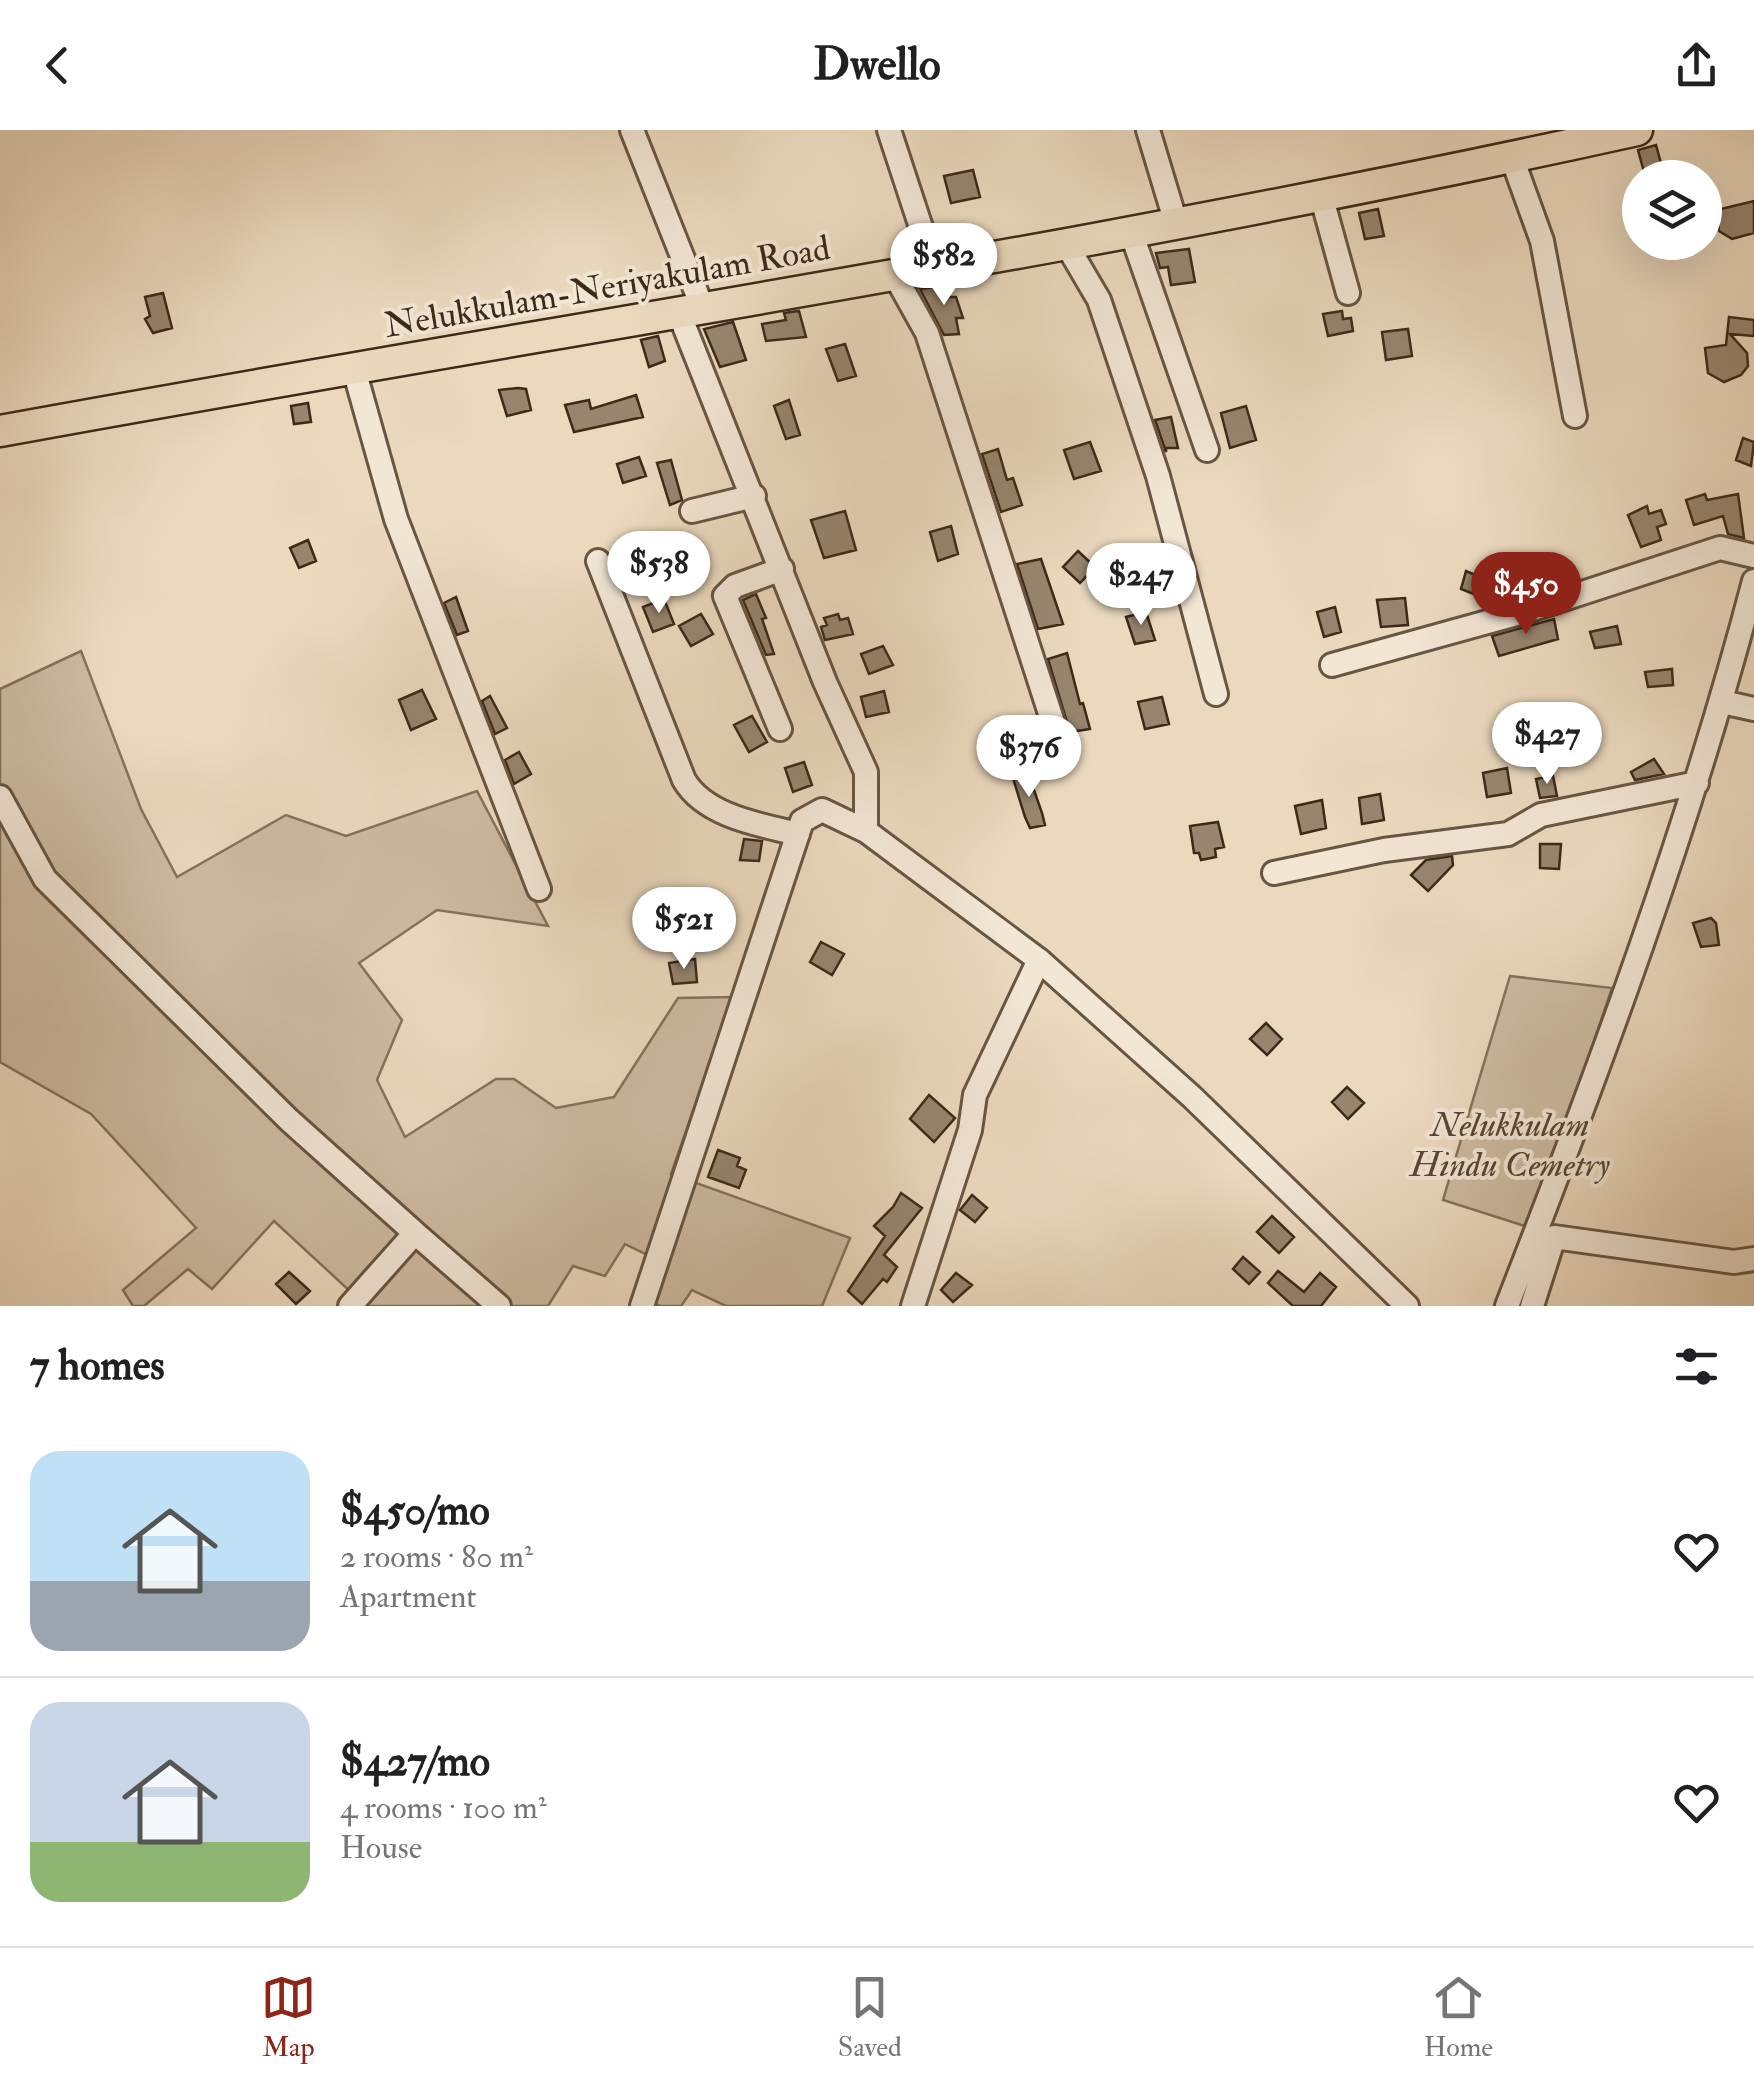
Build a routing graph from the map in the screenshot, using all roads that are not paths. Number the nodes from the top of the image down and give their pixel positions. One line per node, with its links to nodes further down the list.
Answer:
1 (632, 130): 13 (street)
2 (889, 130): 10 (street)
3 (1148, 130): 7 (street)
4 (1637, 130): 5 (main road, Nelukkulam-Neriyakulam Road)
5 (1512, 158): 6 (main road, Nelukkulam-Neriyakulam Road); 15 (street)
6 (1321, 195): 7 (main road, Nelukkulam-Neriyakulam Road); 12 (street)
7 (1176, 223): 8 (main road, Nelukkulam-Neriyakulam Road)
8 (1130, 232): 9 (main road, Nelukkulam-Neriyakulam Road); 17 (street)
9 (1065, 242): 10 (main road, Nelukkulam-Neriyakulam Road); 25 (street)
10 (934, 267): 11 (main road, Nelukkulam-Neriyakulam Road)
11 (894, 274): 13 (main road, Nelukkulam-Neriyakulam Road); 29 (street)
12 (1348, 293)
13 (692, 311): 14 (main road, Nelukkulam-Neriyakulam Road); 18 (street)
14 (354, 366): 16 (main road, Nelukkulam-Neriyakulam Road); 35 (street)
15 (1576, 416)
16 (0, 431)
17 (1208, 450)
18 (754, 496): 19 (street); 22 (street)
19 (692, 511)
20 (1754, 556): 24 (street)
21 (598, 561): 33 (street)
22 (782, 568): 28 (street); 32 (street)
23 (1754, 581): 26 (street)
24 (1332, 665)
25 (1216, 694)
26 (1722, 702): 27 (street); 30 (street)
27 (1754, 709)
28 (780, 729)
29 (1056, 729)
30 (1697, 783): 34 (street); 44 (street)
31 (0, 797): 37 (street)
32 (866, 831): 33 (street); 36 (street)
33 (798, 834): 41 (street)
34 (1274, 872)
35 (539, 889)
36 (1039, 960): 42 (street); 43 (street)
37 (415, 1232): 39 (street); 40 (street)
38 (1754, 1259): 45 (street)
39 (350, 1306)
40 (499, 1306)
41 (642, 1306)
42 (913, 1306)
43 (1407, 1306)
44 (1507, 1306)
45 (1532, 1306)

